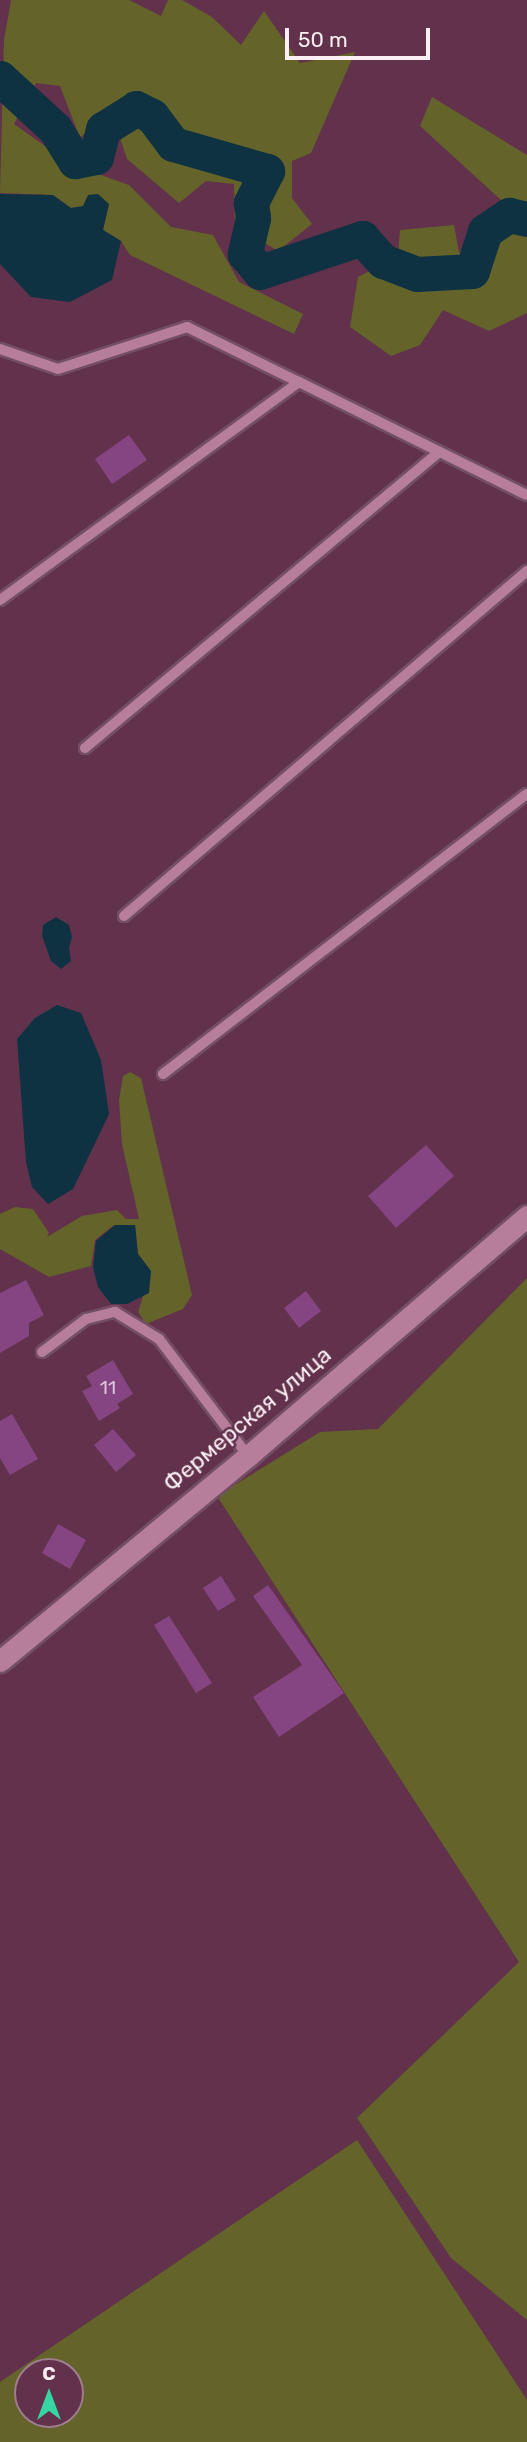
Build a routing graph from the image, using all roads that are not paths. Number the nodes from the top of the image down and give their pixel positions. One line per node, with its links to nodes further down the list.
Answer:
1 (0, 349): 2 (lane)
2 (299, 382): 3 (lane); 6 (lane)
3 (439, 452): 4 (lane); 7 (lane)
4 (527, 495)
5 (527, 571): 9 (lane)
6 (0, 600)
7 (85, 748)
8 (527, 794): 10 (lane)
9 (124, 916)
10 (163, 1074)
11 (527, 1216): 13 (street, Фермерская улица)
12 (42, 1352): 13 (lane)
13 (248, 1456): 14 (street, Фермерская улица)
14 (0, 1661)

